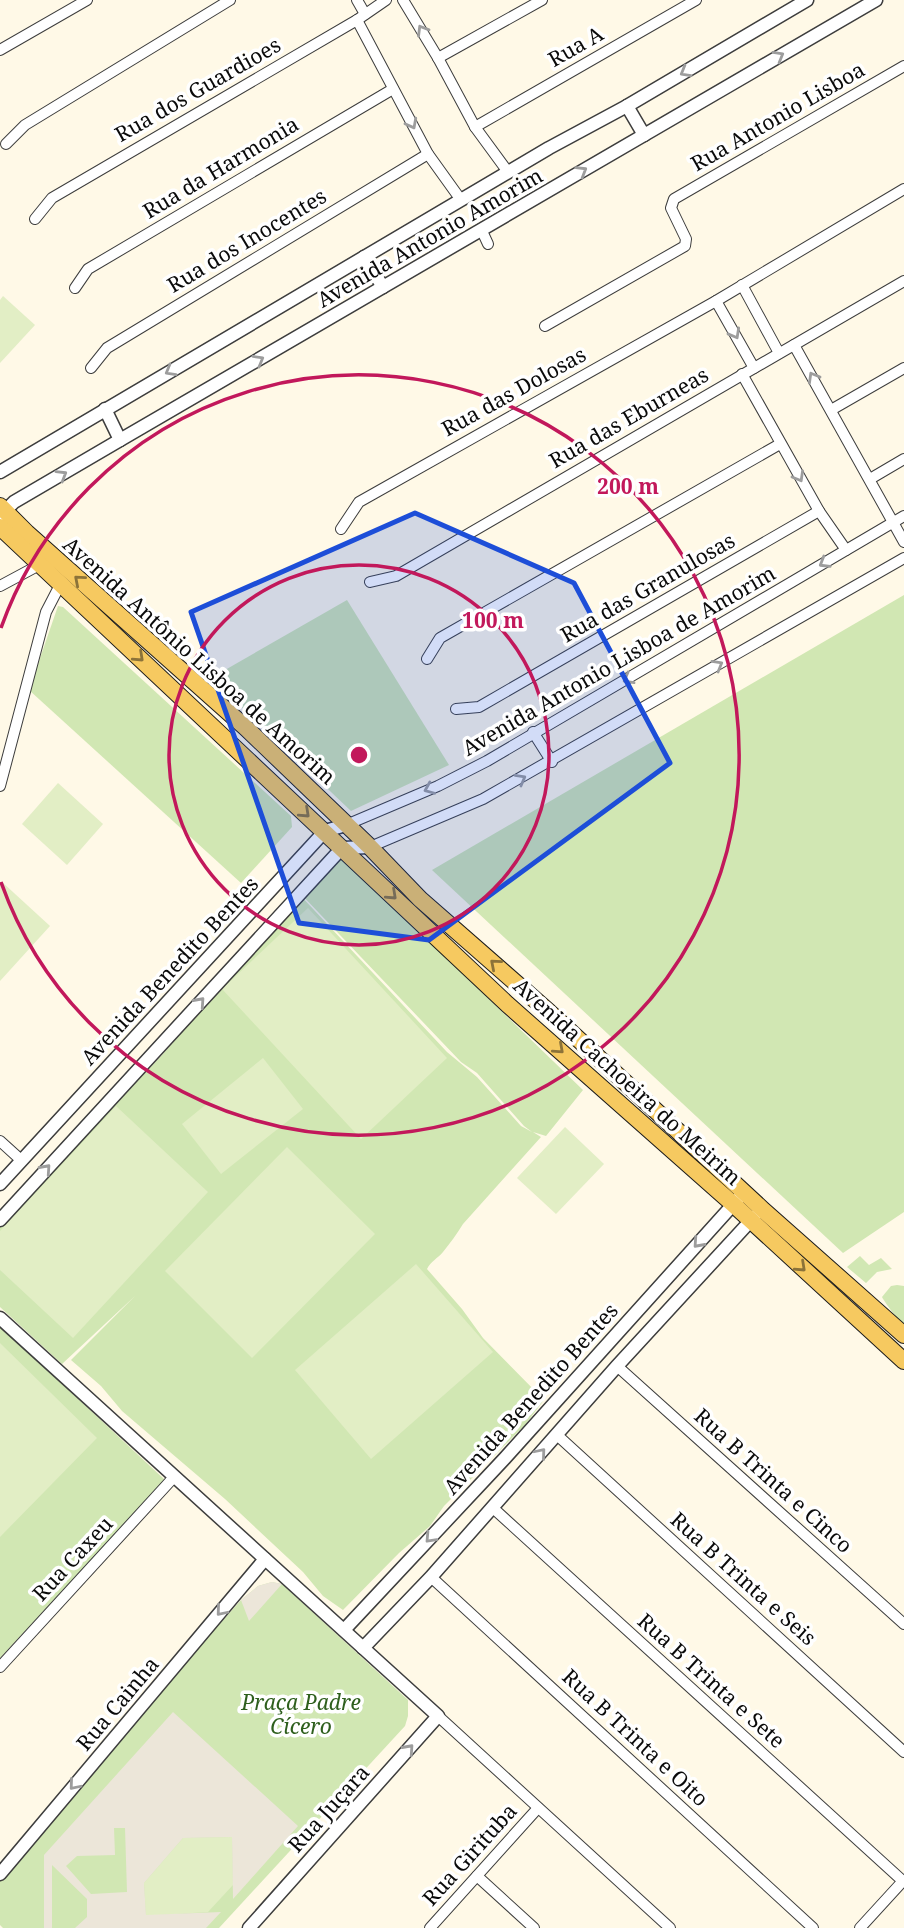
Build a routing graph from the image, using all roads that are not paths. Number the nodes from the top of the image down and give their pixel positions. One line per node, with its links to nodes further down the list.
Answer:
1 (87, 0): 11 (street)
2 (230, 0): 18 (street)
3 (357, 0): 10 (street, Avenida Antonio Amorim)
4 (386, 0): 10 (street, Rua dos Guardioes)
5 (403, 0): 12 (street, Avenida Antonio Amorim, one-way to 5)
6 (541, 0): 12 (street)
7 (695, 0): 16 (street, Rua A)
8 (807, 0): 15 (street, Avenida Antonio Amorim, one-way to 15)
9 (876, 0): 17 (street, Avenida Antonio Amorim, one-way to 9)
10 (361, 17): 14 (street, Avenida Antonio Amorim); 23 (street, Rua dos Guardioes)
11 (0, 50)
12 (438, 58): 16 (street, Avenida Antonio Amorim)
13 (904, 66): 32 (street, Rua Antonio Lisboa)
14 (393, 89): 19 (street, Avenida Antonio Amorim, one-way to 19); 29 (street, Rua da Harmonia)
15 (627, 106): 17 (street); 20 (street, Avenida Antonio Amorim)
16 (475, 127): 20 (street, Avenida Antonio Amorim)
17 (644, 135): 24 (street, Avenida Antonio Amorim, one-way to 17)
18 (6, 144)
19 (428, 154): 22 (street, Avenida Antonio Amorim); 35 (street, Rua dos Inocentes)
20 (508, 172): 22 (street, Avenida Antonio Amorim)
21 (904, 189): 28 (street, Rua das Dolosas)
22 (461, 200): 26 (street, Avenida Antonio Amorim)
23 (34, 219)
24 (481, 231): 25 (street); 30 (street, Avenida Antonio Amorim)
25 (488, 244)
26 (365, 257): 30 (street); 39 (street, Avenida Antonio Amorim, one-way to 39)
27 (904, 281): 33 (street, Rua das Eburneas)
28 (742, 285): 31 (street, Rua das Dolosas); 34 (street)
29 (75, 288)
30 (383, 288): 41 (street, Avenida Antonio Amorim, one-way to 30)
31 (716, 300): 36 (street, one-way to 36); 50 (street, Rua das Dolosas)
32 (545, 326)
33 (794, 345): 34 (street, Rua das Eburneas); 40 (street, one-way to 33)
34 (779, 354): 36 (street, Rua das Eburneas)
35 (91, 368)
36 (754, 368): 38 (street, Rua das Eburneas)
37 (904, 368): 40 (street)
38 (742, 374): 42 (street); 55 (street, Rua das Eburneas)
39 (105, 409): 41 (street); 44 (street, Avenida Antonio Amorim)
40 (831, 410): 45 (street)
41 (120, 440): 47 (street, Avenida Antonio Amorim, one-way to 41)
42 (780, 444): 46 (street, one-way to 46); 58 (street)
43 (904, 459): 45 (street)
44 (0, 472)
45 (870, 479): 49 (street)
46 (819, 511): 52 (street); 59 (street, Rua das Granulosas)
47 (1, 515): 54 (main road, Avenida Antônio Lisboa de Amorim); 63 (main road, Avenida Antônio Lisboa de Amorim, one-way to 47)
48 (904, 516): 49 (street, Avenida Antonio Lisboa de Amorim)
49 (893, 523): 51 (street); 52 (street, Avenida Antonio Lisboa de Amorim)
50 (341, 529)
51 (904, 541)
52 (846, 550): 60 (street, Avenida Antonio Lisboa de Amorim, one-way to 60)
53 (904, 558): 61 (street, one-way to 53)
54 (41, 564): 56 (main road, Avenida Antônio Lisboa de Amorim); 57 (street)
55 (370, 582)
56 (61, 583): 62 (street); 64 (main road, Avenida Antônio Lisboa de Amorim, one-way to 64)
57 (0, 586)
58 (427, 659)
59 (456, 709)
60 (533, 733): 61 (street); 63 (street, Avenida Antonio Lisboa de Amorim, one-way to 63)
61 (552, 762): 65 (street, one-way to 61)
62 (0, 786)
63 (346, 825): 64 (street); 65 (main road, Avenida Antônio Lisboa de Amorim)
64 (326, 831): 66 (main road, Avenida Cachoeira do Meirim); 68 (street, Avenida Benedito Bentes)
65 (370, 847): 66 (street); 70 (main road, Avenida Cachoeira do Meirim, one-way to 65)
66 (342, 848): 70 (main road, Avenida Cachoeira do Meirim, one-way to 70); 72 (street, Avenida Benedito Bentes, one-way to 66)
67 (0, 1141): 68 (street)
68 (21, 1160): 69 (street, Avenida Benedito Bentes)
69 (0, 1184)
70 (738, 1198): 71 (main road, Avenida Cachoeira do Meirim); 78 (street, Avenida Benedito Bentes, one-way to 78)
71 (756, 1215): 74 (main road, Avenida Cachoeira do Meirim); 75 (main road, Avenida Cachoeira do Meirim, one-way to 75); 76 (street, Avenida Benedito Bentes)
72 (0, 1220)
73 (0, 1318): 80 (street)
74 (904, 1335)
75 (904, 1362)
76 (617, 1366): 77 (street, Avenida Benedito Bentes); 84 (street, Rua B Trinta e Cinco)
77 (557, 1435): 79 (street, Avenida Benedito Bentes, one-way to 77); 89 (street, Rua B Trinta e Seis)
78 (505, 1458): 79 (street); 85 (street, Avenida Benedito Bentes, one-way to 85)
79 (524, 1474): 81 (street, Avenida Benedito Bentes)
80 (174, 1477): 82 (street); 87 (street, Rua Caxeu)
81 (493, 1508): 83 (street, Avenida Benedito Bentes); 93 (street, Rua B Trinta e Sete)
82 (265, 1559): 85 (street); 91 (street, Rua Cainha, one-way to 91)
83 (431, 1577): 86 (street, Avenida Benedito Bentes); 98 (street, Rua B Trinta e Oito)
84 (904, 1624)
85 (344, 1630): 86 (street)
86 (363, 1648): 88 (street)
87 (0, 1667)
88 (438, 1716): 90 (street); 94 (street, Rua Juçara, one-way to 88)
89 (904, 1752)
90 (538, 1808): 92 (street, Rua Girituba); 97 (street)
91 (0, 1874)
92 (477, 1876): 95 (street, Rua Girituba); 96 (street)
93 (904, 1882): 99 (street)
94 (249, 1928)
95 (430, 1928)
96 (534, 1928)
97 (670, 1928)
98 (813, 1928)
99 (860, 1928)

